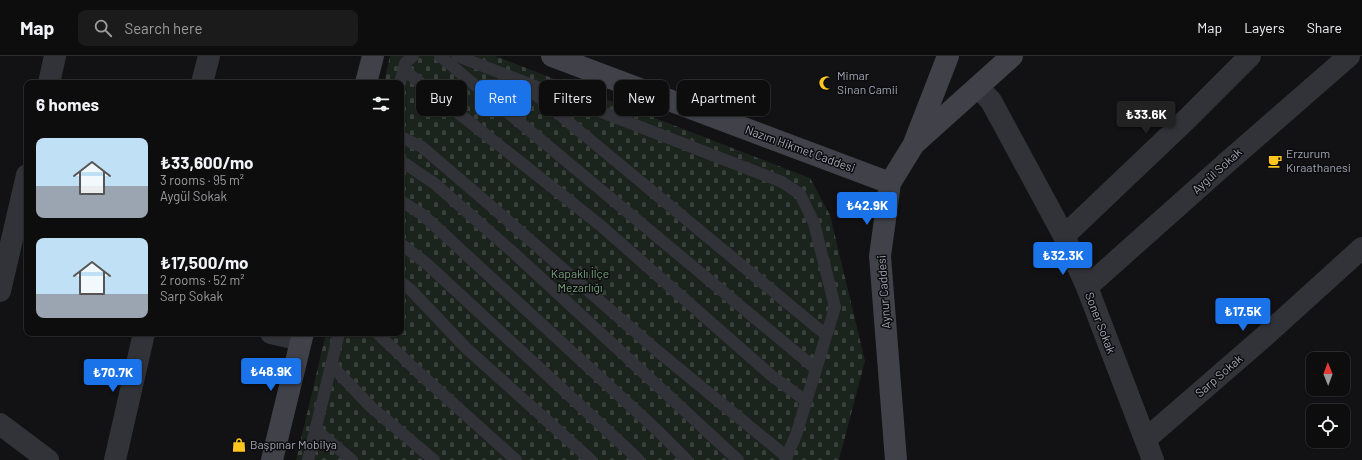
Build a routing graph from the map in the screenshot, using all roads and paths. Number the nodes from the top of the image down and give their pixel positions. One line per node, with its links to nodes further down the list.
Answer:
1 (55, 56): 14 (street)
2 (209, 56): 15 (street)
3 (373, 56): 16 (street)
4 (413, 56): 12 (lane)
5 (440, 56): 37 (lane)
6 (457, 56): 13 (lane)
7 (552, 56): 22 (street, Nazım Hikmet Caddesi)
8 (948, 56): 20 (street)
9 (1012, 56): 18 (street, Aynur Caddesi)
10 (1250, 56): 25 (street)
11 (1349, 56): 29 (street, Aygül Sokak)
12 (404, 70): 17 (lane); 38 (lane)
13 (516, 78): 31 (lane); 31 (lane)
14 (49, 80)
15 (203, 80)
16 (367, 80)
17 (401, 80)
18 (978, 87): 20 (street, Aynur Caddesi); 25 (street, Soner Sokak)
19 (404, 138): 42 (lane)
20 (914, 144): 22 (street, Aynur Caddesi)
21 (404, 163): 53 (lane)
22 (890, 183): 54 (street, Aynur Caddesi)
23 (24, 188): 30 (street)
24 (404, 202): 52 (lane)
25 (1064, 236): 29 (street, Soner Sokak)
26 (404, 246): 51 (lane)
27 (1362, 248): 41 (street, Sarp Sokak)
28 (404, 284): 50 (lane)
29 (1086, 287): 41 (street, Soner Sokak)
30 (0, 291)
31 (826, 335): 37 (lane)
32 (143, 336): 44 (street)
33 (302, 336): 45 (street)
34 (338, 336): 36 (lane)
35 (381, 336): 49 (lane)
36 (331, 364): 40 (lane); 48 (lane)
37 (816, 369): 38 (lane)
38 (806, 400): 42 (lane)
39 (0, 424): 43 (street)
40 (315, 429): 46 (lane); 47 (lane)
41 (1146, 439): 55 (street, Soner Sokak)
42 (786, 459)
43 (48, 460)
44 (115, 460)
45 (272, 460)
46 (308, 460)
47 (352, 460)
48 (434, 460)
49 (516, 460)
50 (591, 460)
51 (639, 460)
52 (687, 460)
53 (738, 460)
54 (896, 460)
55 (1153, 460)

